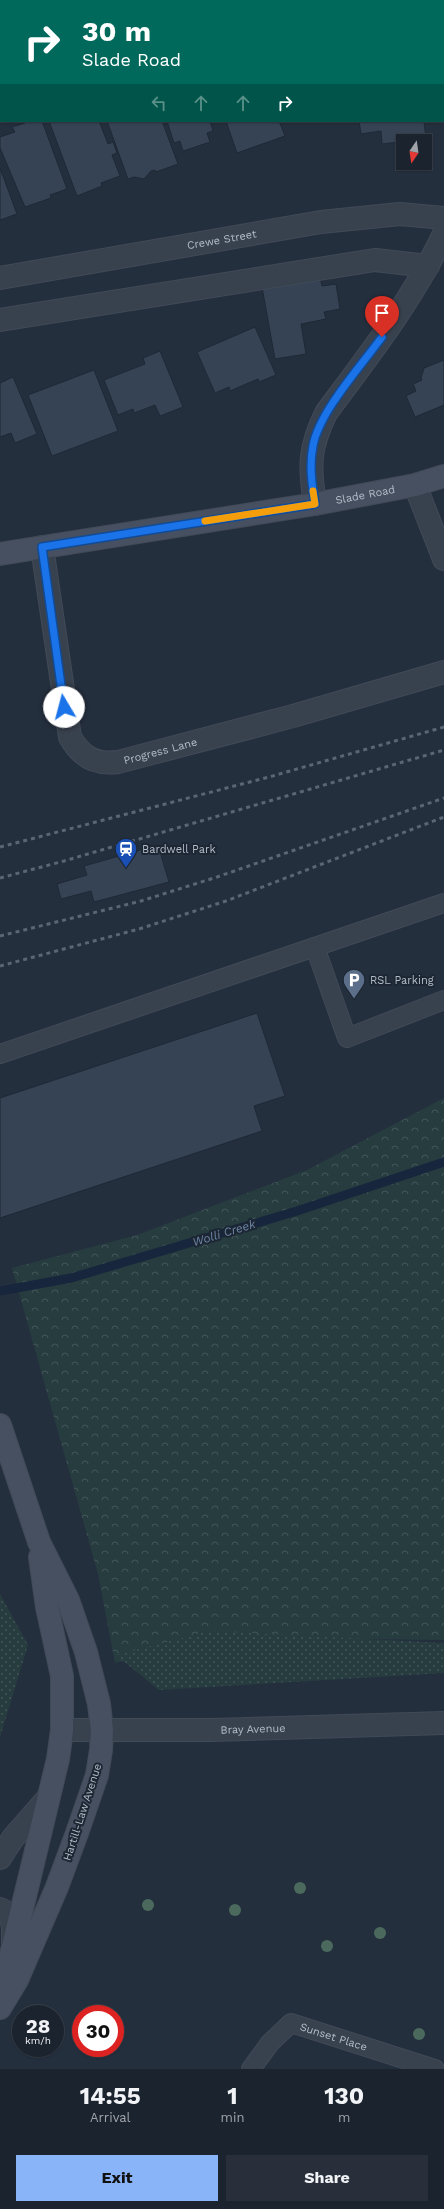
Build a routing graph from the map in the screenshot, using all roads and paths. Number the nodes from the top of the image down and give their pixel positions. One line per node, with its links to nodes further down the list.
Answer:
1 (444, 218): 4 (street, Crewe Street)
2 (444, 234): 3 (street)
3 (428, 266): 5 (street); 8 (street)
4 (0, 278)
5 (0, 320)
6 (444, 476): 7 (main road, Slade Road)
7 (415, 485): 8 (main road, Slade Road); 11 (street)
8 (315, 504): 9 (main road, Slade Road)
9 (42, 547): 10 (main road, Slade Road); 12 (street, Progress Lane)
10 (0, 554)
11 (444, 559)
12 (444, 672)
13 (444, 903): 14 (lane)
14 (315, 946): 15 (lane); 16 (lane)
15 (444, 1000)
16 (0, 1054)
17 (0, 1425): 18 (main road, Hartill-Law Avenue)
18 (38, 1544): 20 (main road, Hartill-Law Avenue); 21 (main road, Hartill-Law Avenue)
19 (444, 1723): 21 (street, Bray Avenue)
20 (62, 1730): 21 (street, Bray Avenue); 22 (main road, Hartill-Law Avenue)
21 (102, 1730): 26 (main road, Hartill-Law Avenue)
22 (48, 1798): 23 (street); 25 (main road, Hartill-Law Avenue)
23 (0, 1858)
24 (0, 1909): 25 (street)
25 (13, 1944): 26 (main road, Hartill-Law Avenue)
26 (0, 2007)
27 (251, 2069): 28 (lane, Sunset Place)
28 (435, 2069)

